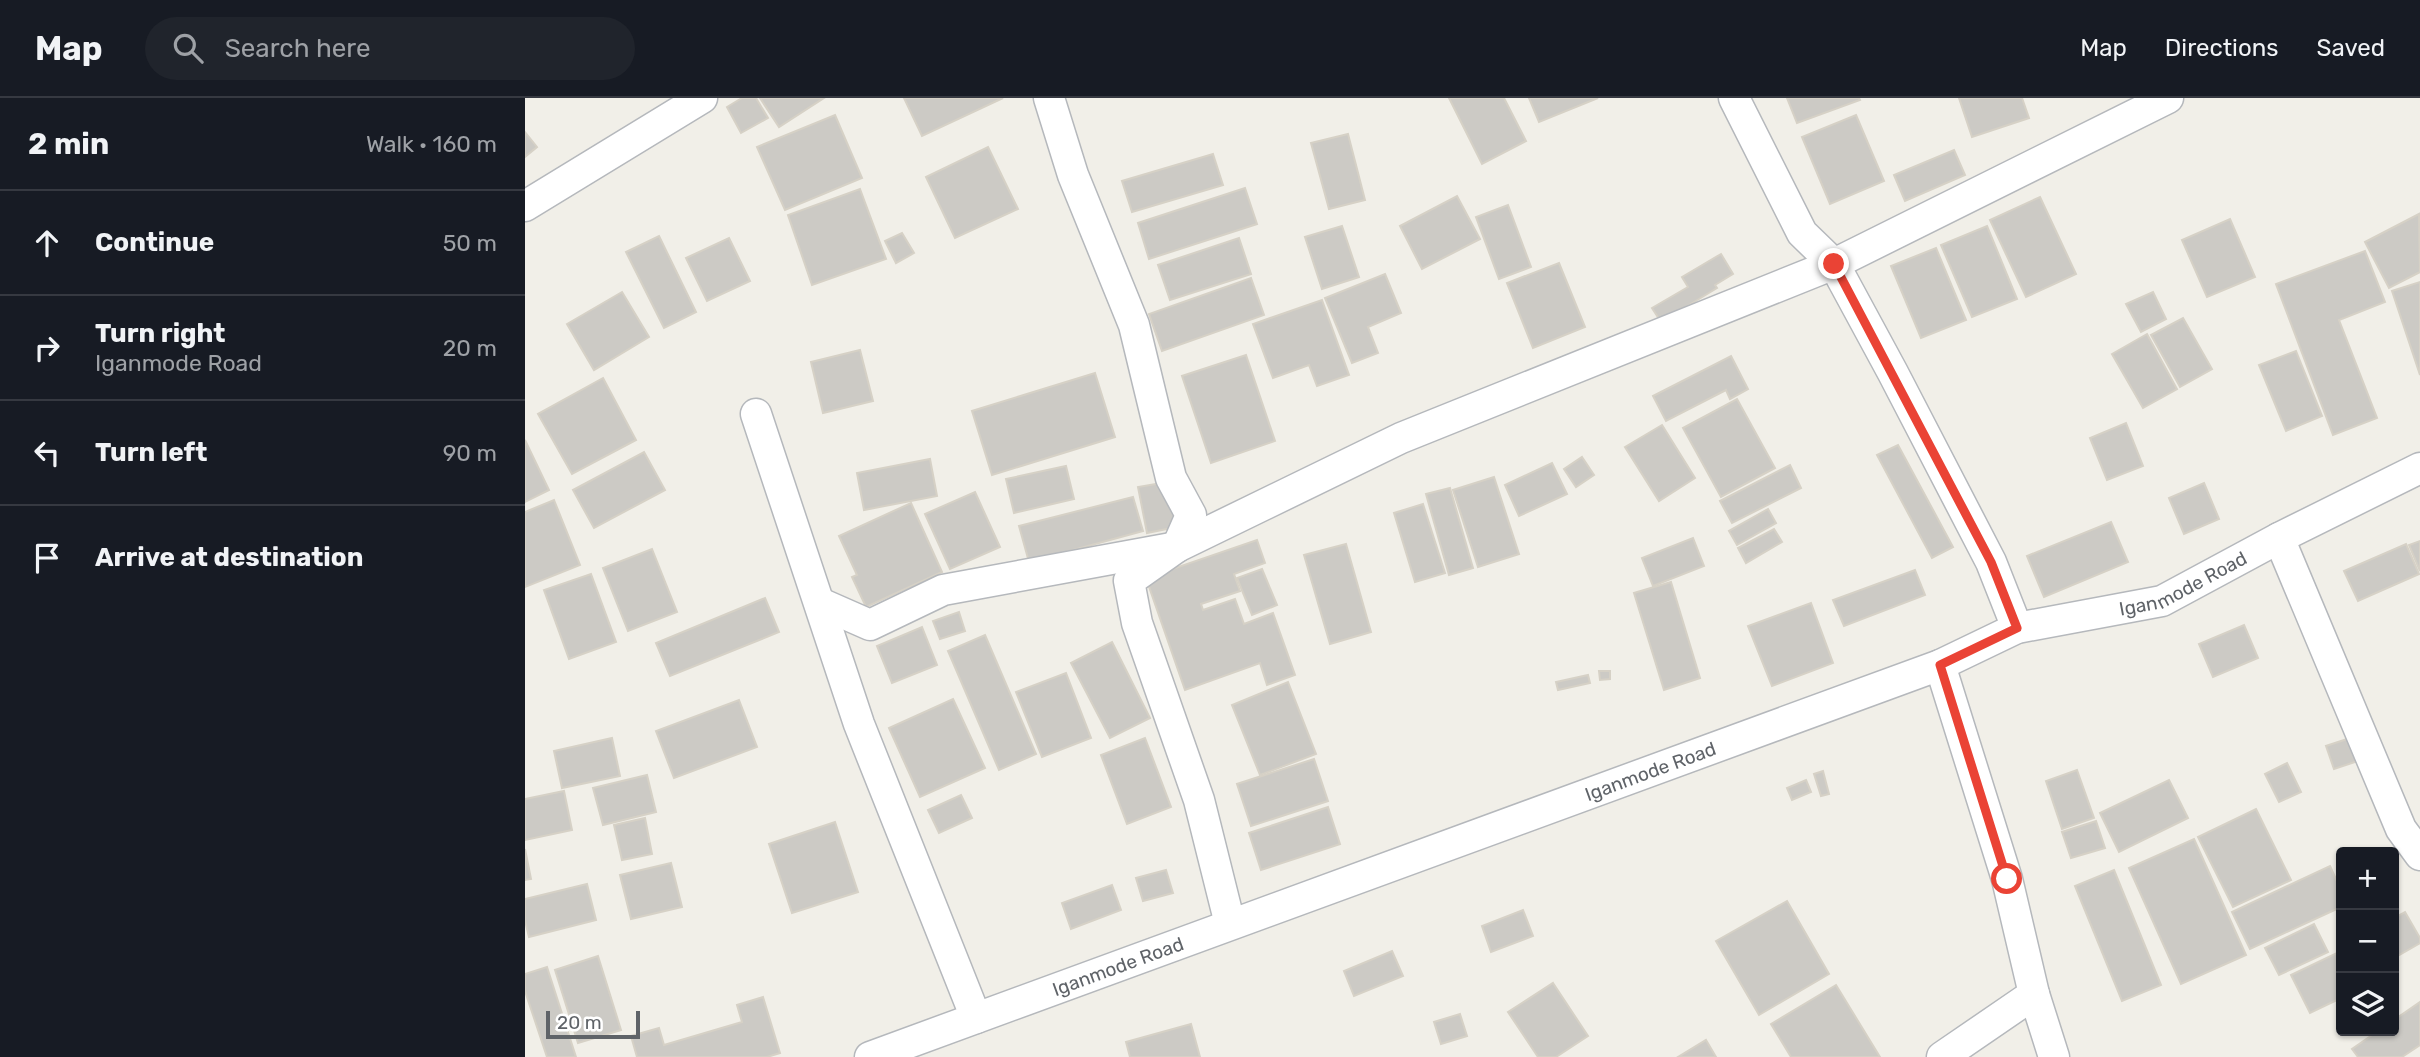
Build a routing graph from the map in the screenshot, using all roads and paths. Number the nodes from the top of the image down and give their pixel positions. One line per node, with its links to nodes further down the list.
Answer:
1 (702, 98): 5 (street)
2 (1049, 98): 10 (street)
3 (1734, 98): 6 (street)
4 (2168, 98): 6 (street)
5 (525, 206)
6 (1834, 264): 10 (street); 12 (street)
7 (756, 414): 11 (street)
8 (2420, 468): 9 (street, Iganmode Road)
9 (2279, 538): 12 (street, Iganmode Road); 14 (street)
10 (1177, 547): 11 (street); 15 (street)
11 (820, 603): 17 (street)
12 (2017, 628): 13 (street, Iganmode Road)
13 (1940, 665): 15 (street, Iganmode Road); 16 (street)
14 (2420, 855)
15 (1230, 924): 17 (street, Iganmode Road)
16 (2034, 994): 19 (street); 20 (street)
17 (976, 1018): 18 (street, Iganmode Road)
18 (870, 1057)
19 (1942, 1057)
20 (2054, 1057)

